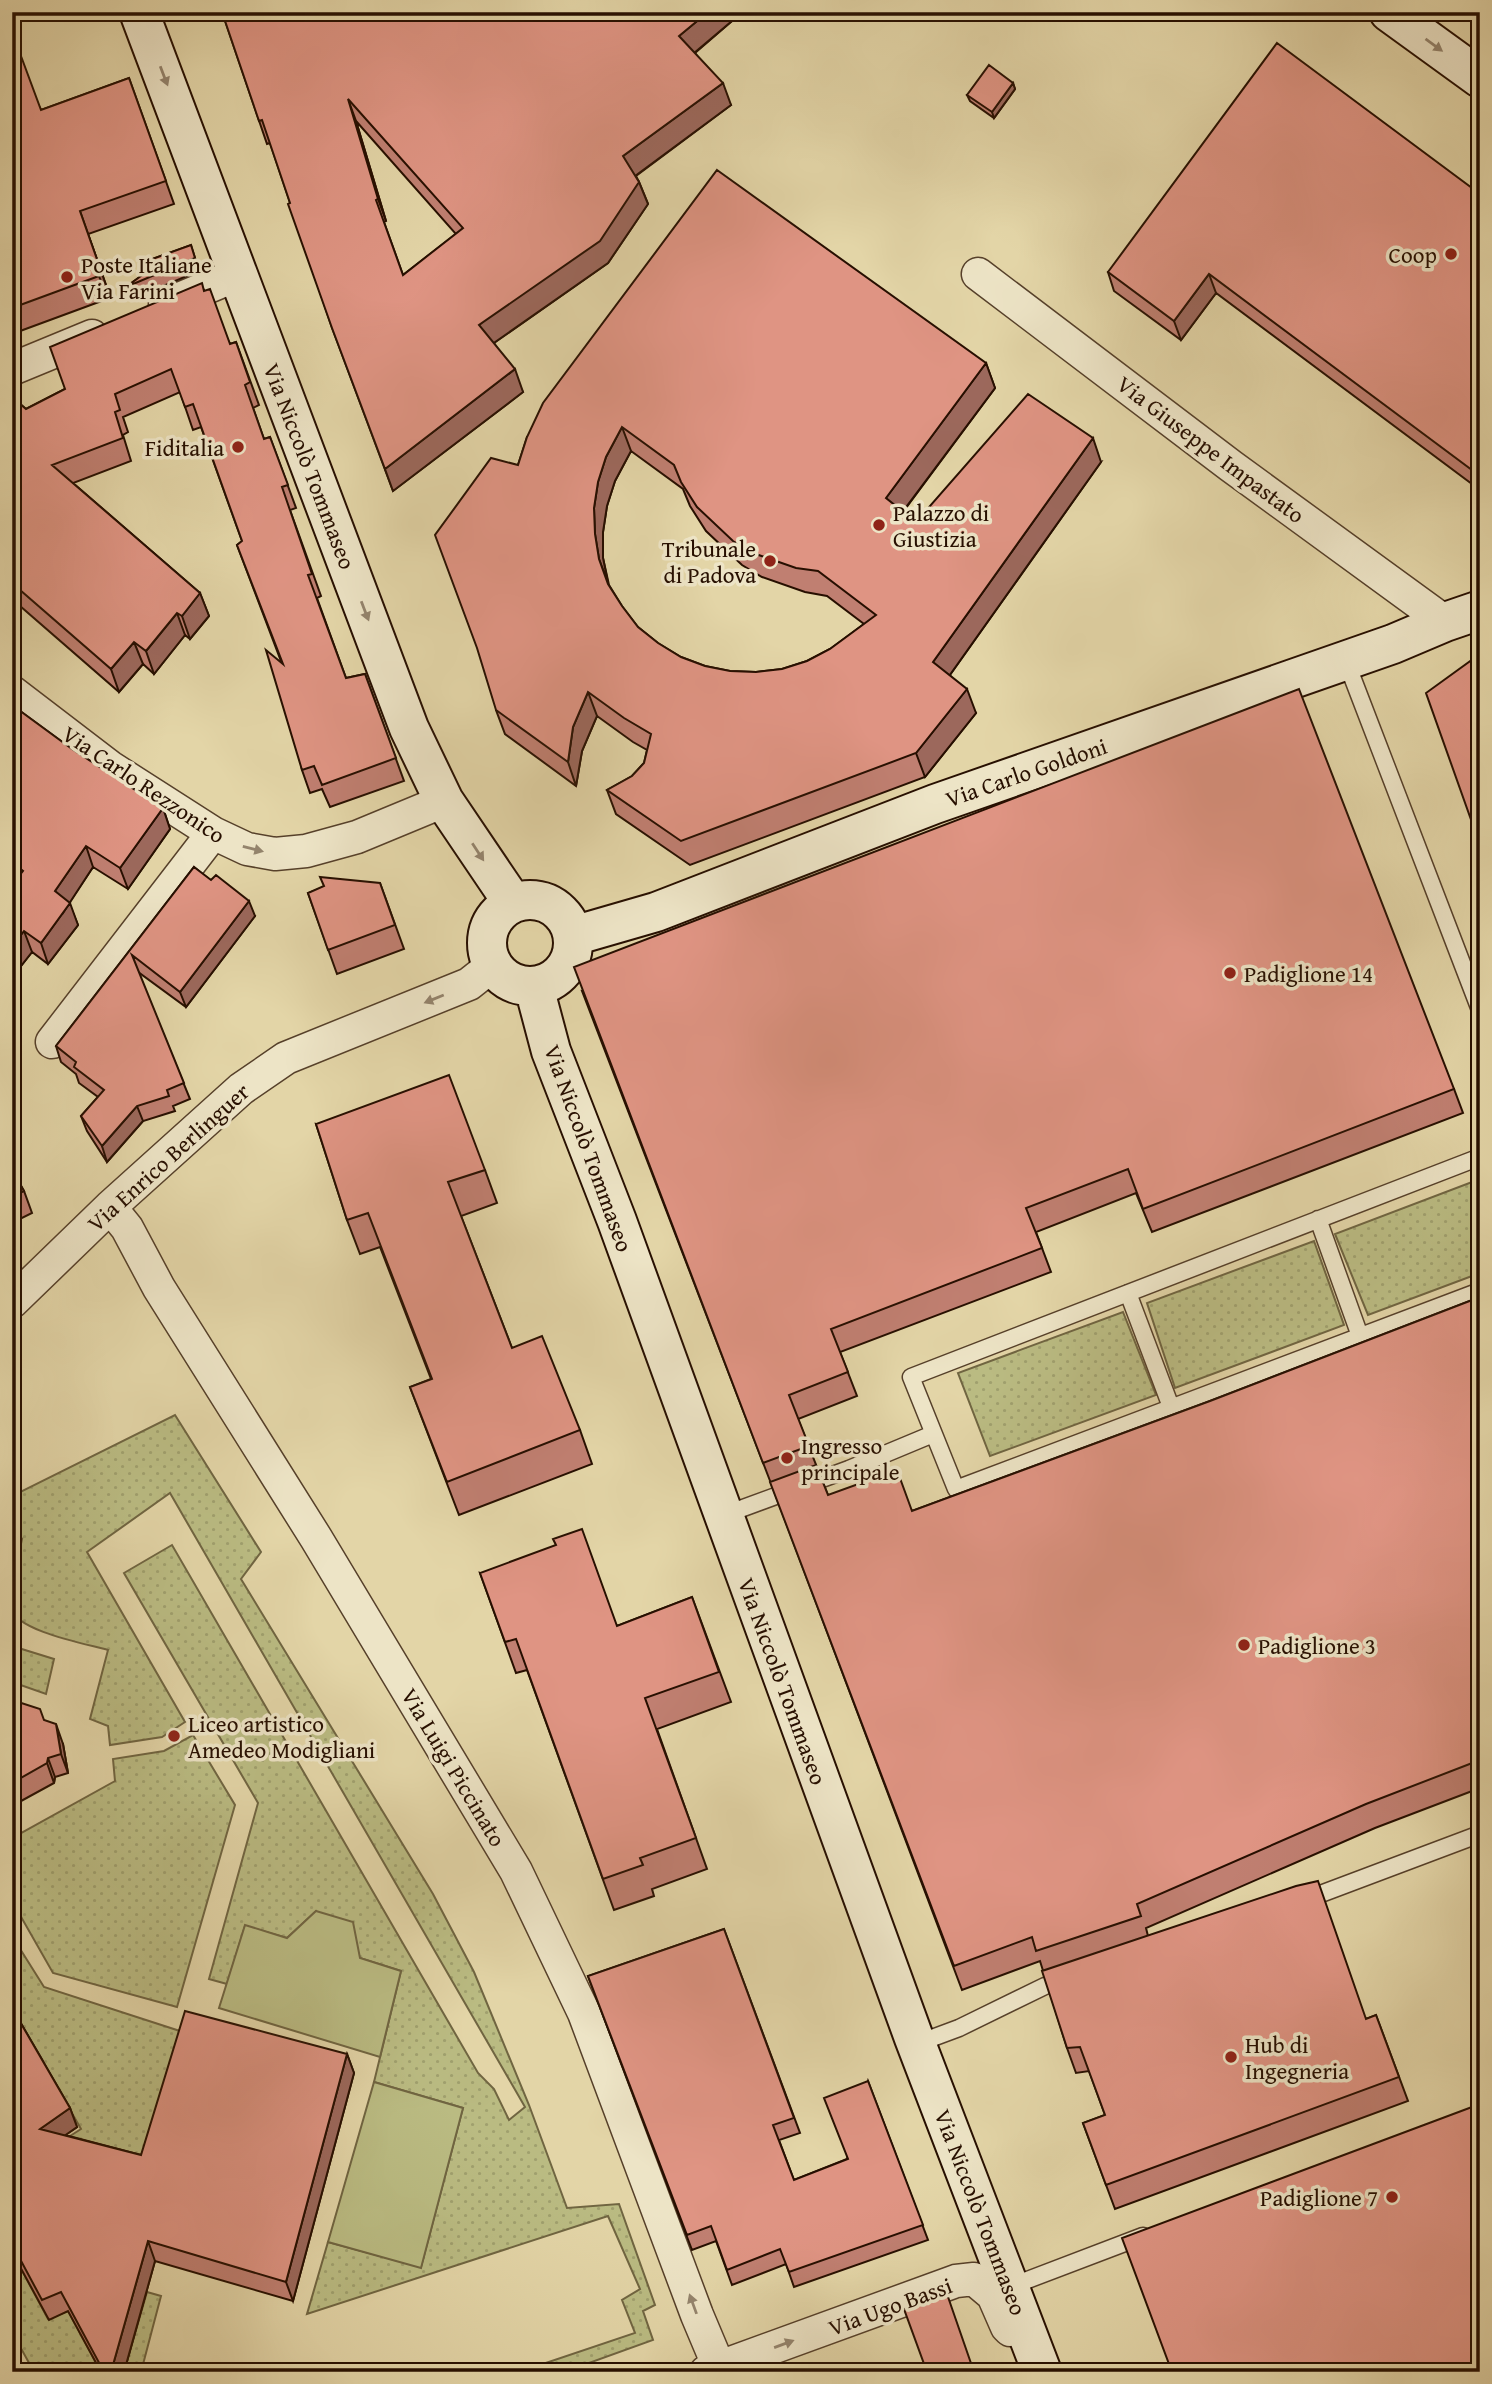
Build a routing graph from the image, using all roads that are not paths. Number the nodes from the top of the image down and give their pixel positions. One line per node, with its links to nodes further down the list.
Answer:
1 (139, 12): 4 (street, Via Niccolò Tommaseo, one-way to 4)
2 (1389, 12): 3 (street, one-way to 3)
3 (1480, 78)
4 (239, 274): 6 (street); 10 (street, Via Niccolò Tommaseo, one-way to 10)
5 (978, 274): 7 (street, Via Giuseppe Impastato)
6 (12, 369)
7 (1463, 616): 8 (street, Via Carlo Goldoni)
8 (1346, 661): 13 (street, Via Carlo Goldoni); 16 (lane)
9 (12, 692): 11 (street, Via Carlo Rezzonico)
10 (444, 801): 11 (street, Via Carlo Rezzonico, one-way to 10); 12 (street, Via Niccolò Tommaseo, one-way to 12)
11 (213, 833): 17 (street)
12 (513, 903): 13 (street); 14 (street)
13 (573, 936): 15 (street)
14 (493, 965): 15 (street); 19 (street, Via Enrico Berlinguer, one-way to 19)
15 (534, 987): 27 (street, Via Niccolò Tommaseo)
16 (1480, 1010)
17 (52, 1042)
18 (1480, 1157): 20 (lane)
19 (110, 1207): 23 (street, Via Enrico Berlinguer); 35 (street, Via Luigi Piccinato, one-way to 19)
20 (1318, 1219): 22 (lane); 24 (lane)
21 (1480, 1291): 24 (lane)
22 (1128, 1293): 25 (lane); 26 (lane)
23 (12, 1302)
24 (1360, 1336): 25 (lane)
25 (1171, 1408): 26 (lane)
26 (933, 1434): 27 (lane)
27 (723, 1516): 31 (street, Via Niccolò Tommaseo)
28 (1480, 1834): 29 (lane)
29 (1292, 1904)
30 (1084, 1973): 31 (lane)
31 (916, 2044): 33 (street, Via Niccolò Tommaseo)
32 (1159, 2230): 33 (lane)
33 (1009, 2287): 34 (street, Via Niccolò Tommaseo)
34 (1037, 2360): 35 (street, Via Ugo Bassi, one-way to 34)
35 (715, 2370)

